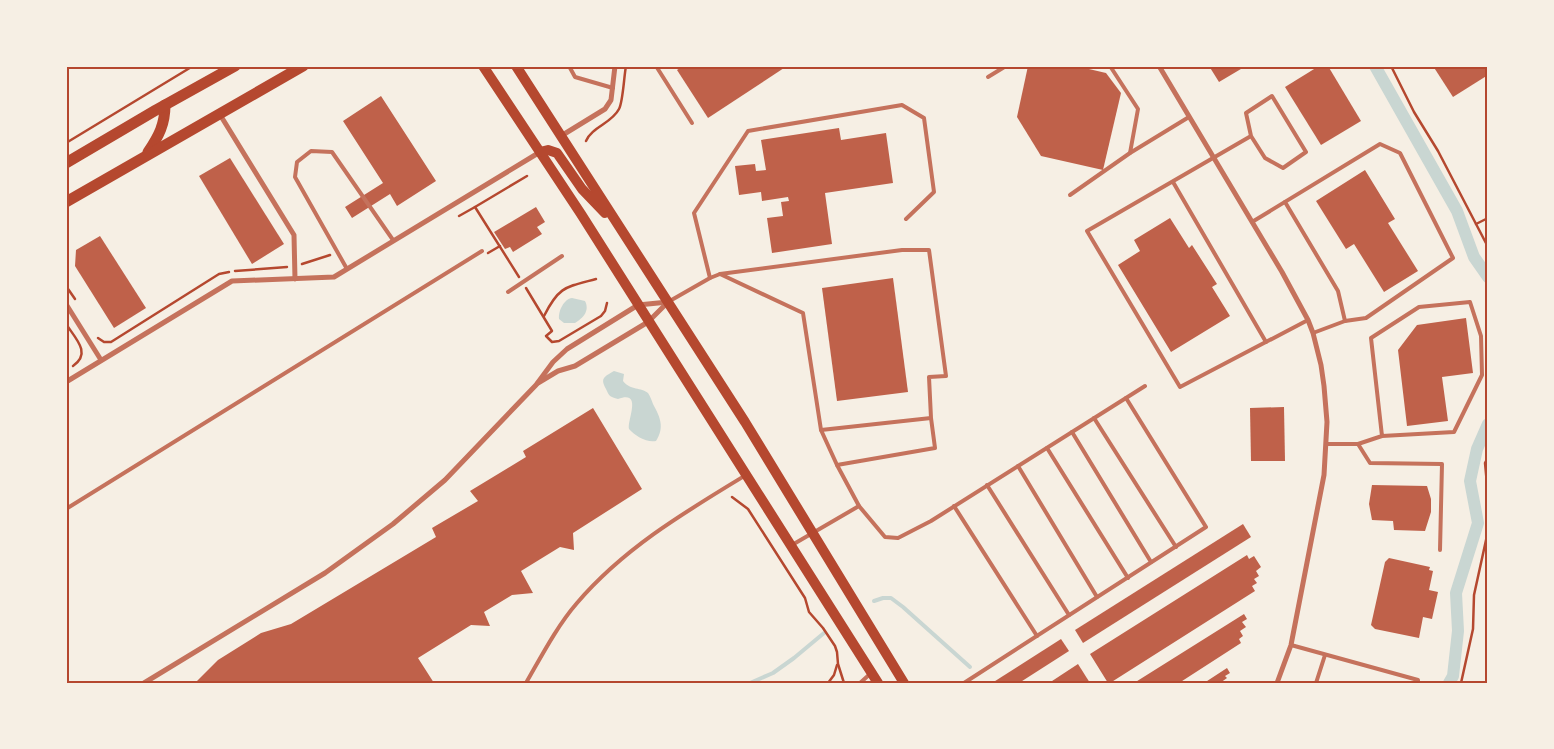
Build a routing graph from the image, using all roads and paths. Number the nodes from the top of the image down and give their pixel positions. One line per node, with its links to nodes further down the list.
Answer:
1 (193, 66): 21 (path)
2 (235, 66): 15 (main road)
3 (303, 66): 16 (main road)
4 (483, 66): 22 (main road)
5 (516, 66): 19 (main road)
6 (568, 66): 14 (lane)
7 (615, 66): 14 (street)
8 (656, 66): 18 (lane)
9 (1006, 66): 13 (lane)
10 (1110, 66): 23 (lane)
11 (1159, 66): 17 (street)
12 (1391, 66): 36 (path)
13 (988, 78)
14 (613, 88): 19 (street)
15 (165, 105): 24 (main road); 26 (main road)
16 (219, 113): 24 (main road); 44 (street)
17 (1189, 117): 23 (lane); 25 (street)
18 (692, 124)
19 (561, 136): 37 (main road)
20 (1251, 136): 20 (lane); 25 (lane)
21 (66, 143)
22 (540, 152): 37 (main road); 38 (street); 55 (main road)
23 (1130, 153): 28 (lane)
24 (146, 155): 29 (main road)
25 (1214, 158): 27 (lane); 35 (street)
26 (66, 163)
27 (1172, 182): 63 (lane); 63 (lane)
28 (1070, 195)
29 (66, 202)
30 (1285, 202): 35 (lane); 58 (lane); 58 (lane)
31 (475, 207): 32 (path)
32 (459, 216)
33 (1488, 218): 36 (path)
34 (906, 219): 47 (lane)
35 (1252, 222): 57 (street)
36 (1475, 224): 40 (path)
37 (618, 226): 53 (main road)
38 (394, 240): 41 (lane); 45 (street)
39 (500, 246): 42 (path)
40 (1488, 247)
41 (337, 250): 44 (path); 45 (lane)
42 (483, 253): 87 (lane)
43 (562, 256): 51 (lane)
44 (295, 265): 48 (street); 61 (path)
45 (347, 269): 48 (street)
46 (720, 274): 47 (lane); 70 (lane); 72 (lane)
47 (710, 278): 53 (lane)
48 (296, 279): 64 (street)
49 (596, 279): 56 (path)
50 (66, 286): 52 (path)
51 (508, 292)
52 (76, 301)
53 (668, 302): 55 (street); 59 (street); 89 (main road)
54 (66, 304): 64 (street)
55 (638, 305): 59 (main road); 67 (street)
56 (544, 316)
57 (1308, 320): 62 (street); 63 (lane)
58 (1345, 321): 62 (lane)
59 (648, 322): 67 (street); 81 (main road)
60 (66, 324): 65 (path)
61 (94, 331)
62 (1313, 334): 75 (street)
63 (1266, 342)
64 (101, 360): 66 (street)
65 (66, 370)
66 (66, 382)
67 (536, 385): 102 (street)
68 (1144, 386): 69 (lane)
69 (1126, 398): 71 (lane); 91 (lane)
70 (931, 418): 72 (lane); 79 (lane)
71 (1094, 418): 73 (lane); 91 (lane)
72 (821, 430): 79 (lane)
73 (1072, 432): 77 (lane); 93 (lane)
74 (1382, 436): 74 (lane); 76 (lane)
75 (1327, 444): 76 (lane); 98 (street)
76 (1358, 444): 92 (lane)
77 (1047, 448): 80 (lane); 94 (lane)
78 (1488, 457): 83 (path)
79 (837, 465): 85 (lane)
80 (1018, 466): 82 (lane); 95 (lane)
81 (746, 474): 90 (main road); 103 (lane)
82 (987, 485): 86 (lane); 96 (lane)
83 (1488, 495)
84 (732, 497): 100 (path)
85 (859, 506): 86 (lane); 89 (lane)
86 (954, 506): 97 (lane)
87 (66, 508)
88 (1488, 531): 113 (path)
89 (813, 533): 90 (lane); 108 (main road)
90 (792, 545): 101 (main road)
91 (1176, 546): 93 (lane)
92 (1440, 550)
93 (1151, 562): 94 (lane)
94 (1128, 578): 95 (lane)
95 (1096, 597): 96 (lane)
96 (1069, 615): 97 (lane)
97 (1037, 636): 109 (lane)
98 (1291, 645): 99 (lane); 110 (street)
99 (1325, 655): 111 (lane); 112 (lane)
100 (838, 664): 104 (path); 105 (path)
101 (872, 672): 106 (lane); 107 (main road)
102 (144, 683)
103 (526, 683)
104 (828, 683)
105 (844, 683)
106 (860, 683)
107 (878, 683)
108 (904, 683)
109 (964, 683)
110 (1278, 683)
111 (1316, 683)
112 (1418, 683)
113 (1462, 683)

